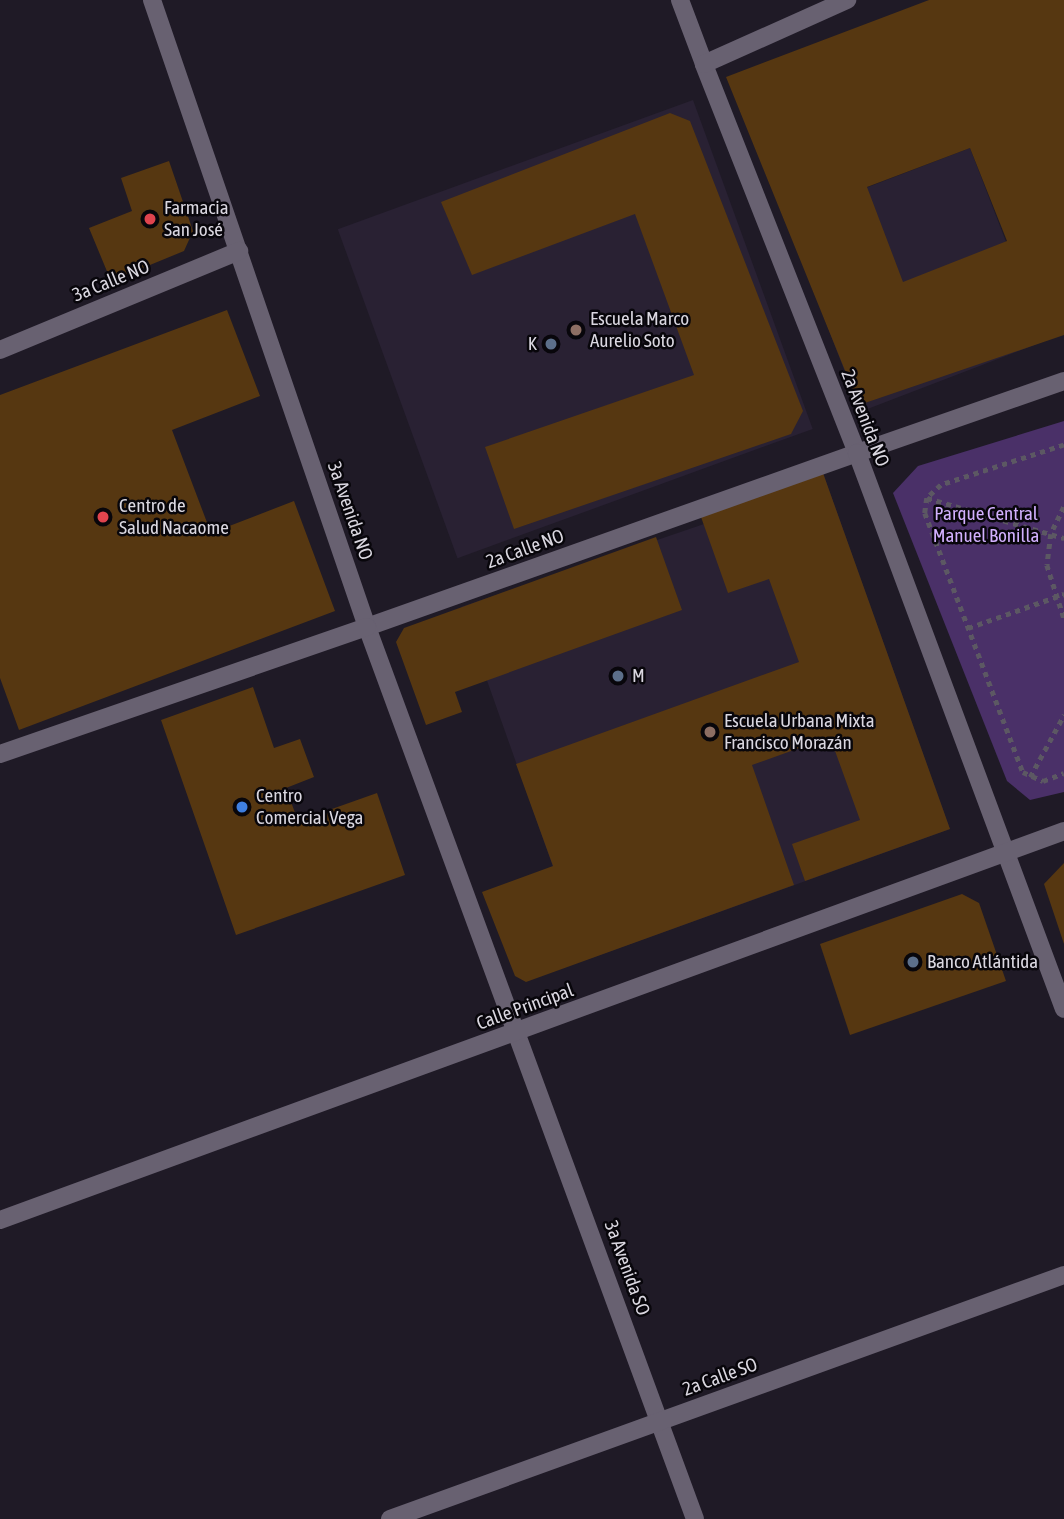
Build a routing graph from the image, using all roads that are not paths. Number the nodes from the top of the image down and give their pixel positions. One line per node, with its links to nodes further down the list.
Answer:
1 (152, 0): 5 (street, 3a Avenida NO)
2 (680, 0): 4 (street, 2a Avenida NO)
3 (847, 0): 4 (street)
4 (704, 64): 8 (street, 2a Avenida NO)
5 (239, 251): 6 (street, 3a Calle NO); 9 (street, 3a Avenida NO)
6 (0, 350)
7 (1064, 381): 8 (street, 2a Calle NO)
8 (857, 453): 9 (street, 2a Calle NO); 12 (street, 2a Avenida NO)
9 (367, 627): 10 (street, 2a Calle NO); 14 (street, 3a Avenida NO)
10 (0, 754)
11 (1064, 831): 12 (street, Calle Principal)
12 (1002, 854): 13 (street, 2a Avenida NO); 14 (street, Calle Principal)
13 (1064, 1009)
14 (519, 1032): 15 (street, Calle Principal); 17 (street, 3a Avenida SO)
15 (0, 1220)
16 (1064, 1275): 17 (street, 2a Calle SO)
17 (660, 1421): 18 (street, 2a Calle SO); 19 (street, 3a Avenida SO)
18 (390, 1519)
19 (695, 1519)

